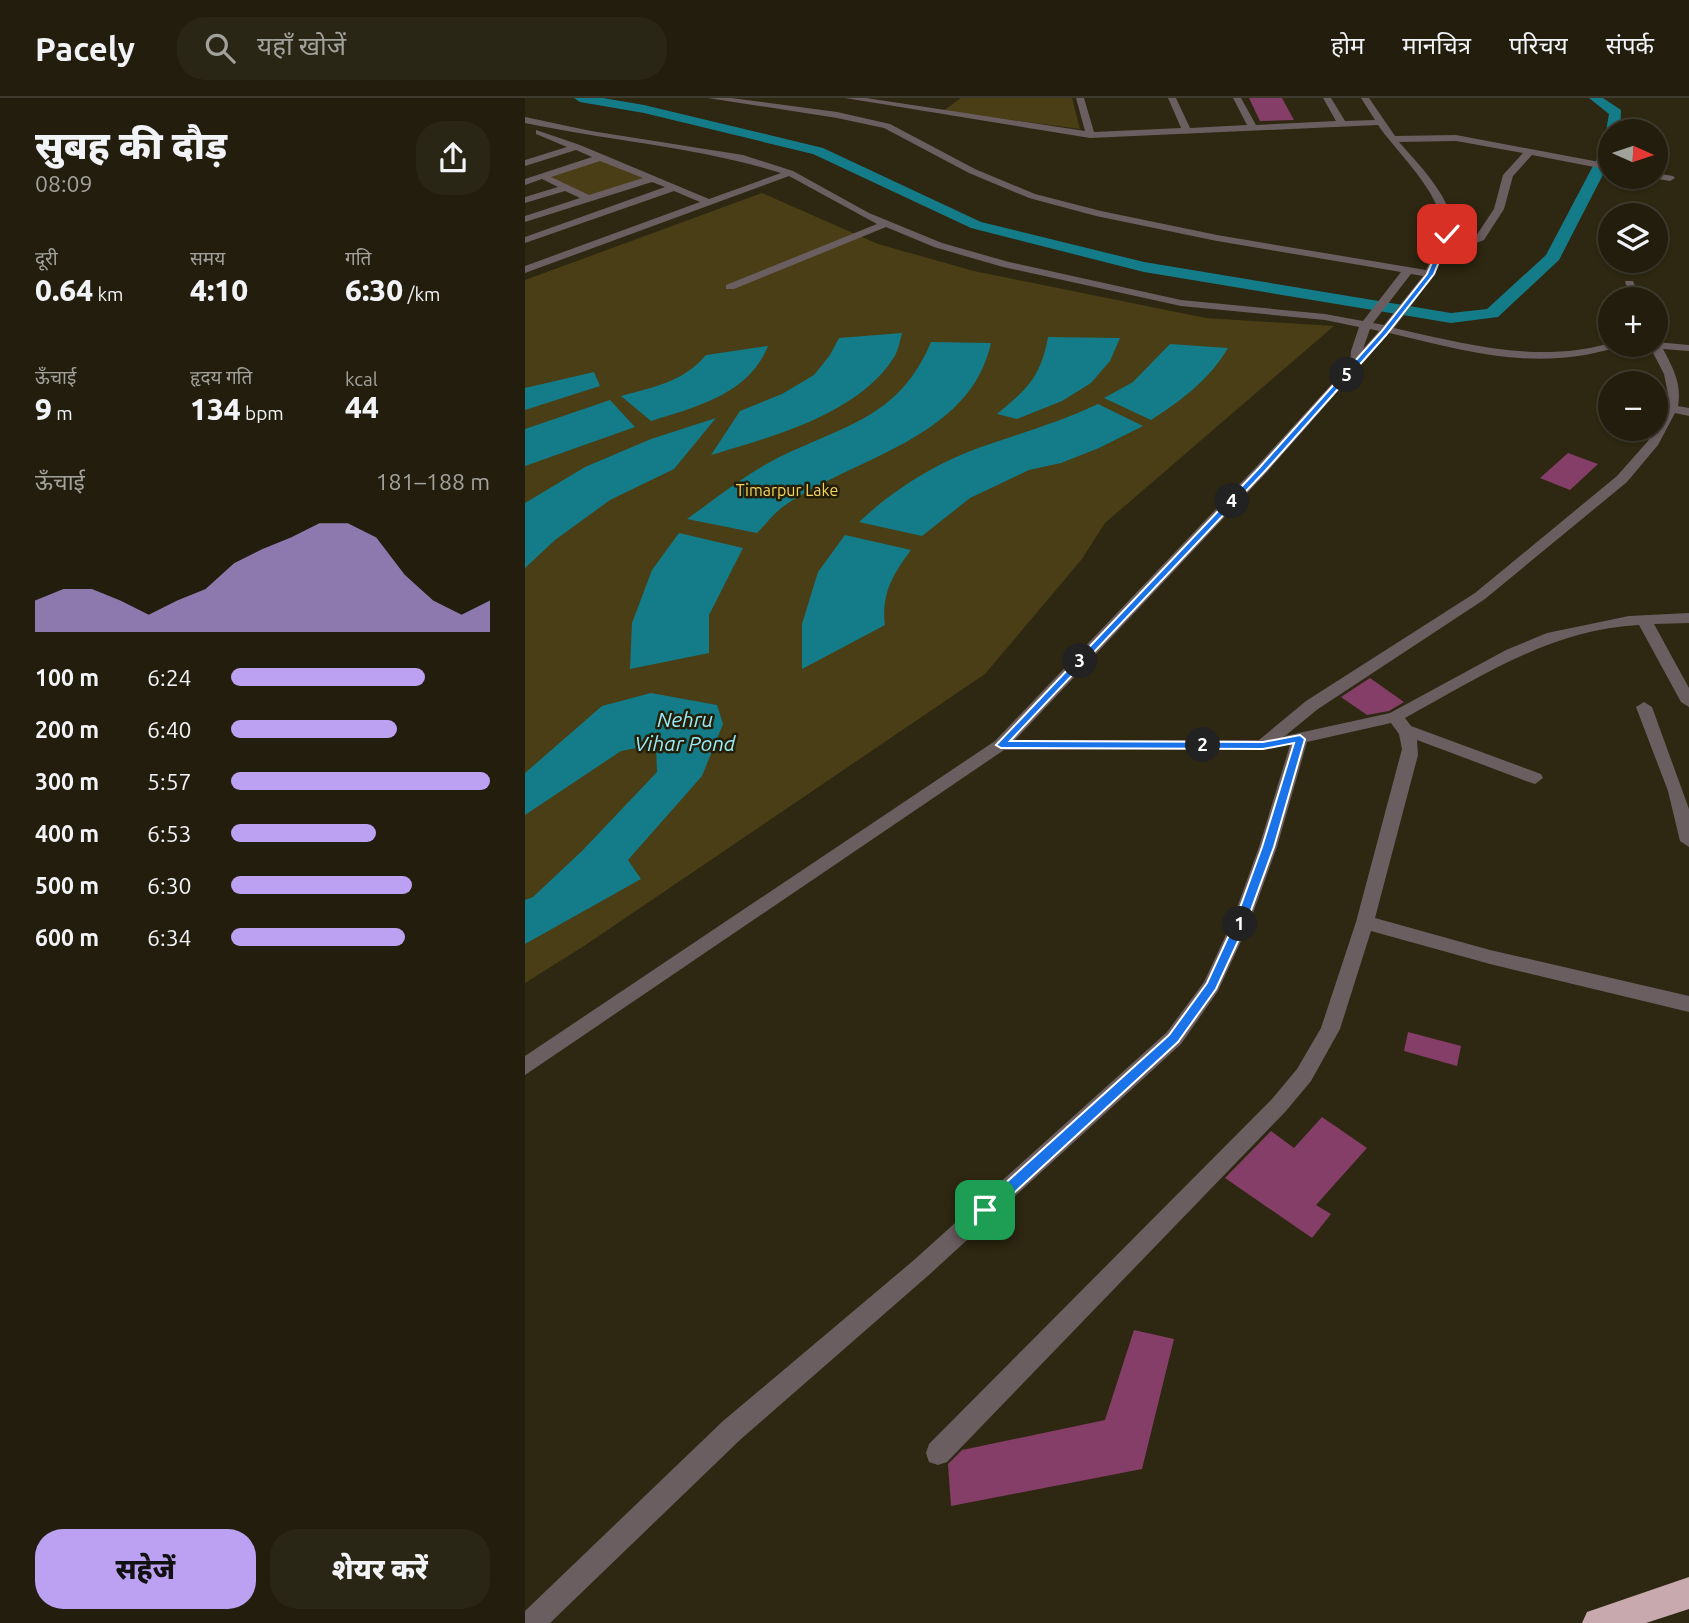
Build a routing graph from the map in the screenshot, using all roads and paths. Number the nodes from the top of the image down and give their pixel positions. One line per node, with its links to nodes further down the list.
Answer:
1 (712, 98): 39 (street)
2 (849, 98): 14 (street)
3 (1080, 98): 14 (street)
4 (1172, 98): 13 (street)
5 (1237, 98): 11 (street)
6 (1327, 98): 10 (street)
7 (1365, 98): 9 (street)
8 (525, 120): 23 (street)
9 (1382, 122): 10 (street); 17 (street)
10 (1342, 124): 11 (street)
11 (1253, 128): 13 (street)
12 (525, 129): 15 (street)
13 (1187, 131): 14 (street)
14 (1090, 135)
15 (548, 136): 16 (street); 18 (street)
16 (537, 139)
17 (1392, 139): 19 (street); 35 (street)
18 (576, 147): 20 (street); 21 (street)
19 (1535, 152): 22 (street); 35 (street)
20 (602, 157): 24 (street); 25 (street)
21 (525, 163)
22 (1598, 165)
23 (790, 173): 31 (street); 33 (street)
24 (543, 176): 26 (street); 28 (street)
25 (654, 178): 27 (street); 29 (street)
26 (525, 182)
27 (676, 187): 31 (street); 34 (street)
28 (565, 188): 29 (street); 30 (street)
29 (589, 199): 32 (street)
30 (525, 200)
31 (709, 202): 37 (street)
32 (525, 219)
33 (885, 224): 42 (street); 44 (street)
34 (525, 240)
35 (1443, 243): 40 (street)
36 (525, 248): 37 (street)
37 (551, 260): 38 (street)
38 (525, 270)
39 (1408, 271): 40 (street); 44 (street)
40 (1430, 274): 45 (street)
41 (1629, 283): 43 (street)
42 (730, 287)
43 (1630, 287)
44 (1367, 321): 45 (street); 50 (street)
45 (1392, 323): 48 (street); 50 (street)
46 (1668, 346): 47 (street)
47 (1689, 348)
48 (1598, 352)
49 (1661, 357): 51 (street)
50 (1356, 364): 59 (street)
51 (1671, 408): 52 (street); 60 (street)
52 (1689, 412)
53 (1689, 618): 54 (street)
54 (1644, 620): 55 (street); 57 (street)
55 (1689, 702)
56 (1644, 707): 62 (street)
57 (1401, 723): 58 (street); 61 (street); 63 (street)
58 (1300, 739): 60 (street); 68 (street)
59 (1001, 745): 60 (street); 65 (street)
60 (1263, 746)
61 (1535, 778)
62 (1689, 841)
63 (1365, 922): 64 (street); 66 (street)
64 (1689, 1004)
65 (525, 1067)
66 (939, 1453)
67 (1689, 1593): 69 (highway)
68 (531, 1623)
69 (1598, 1623)

